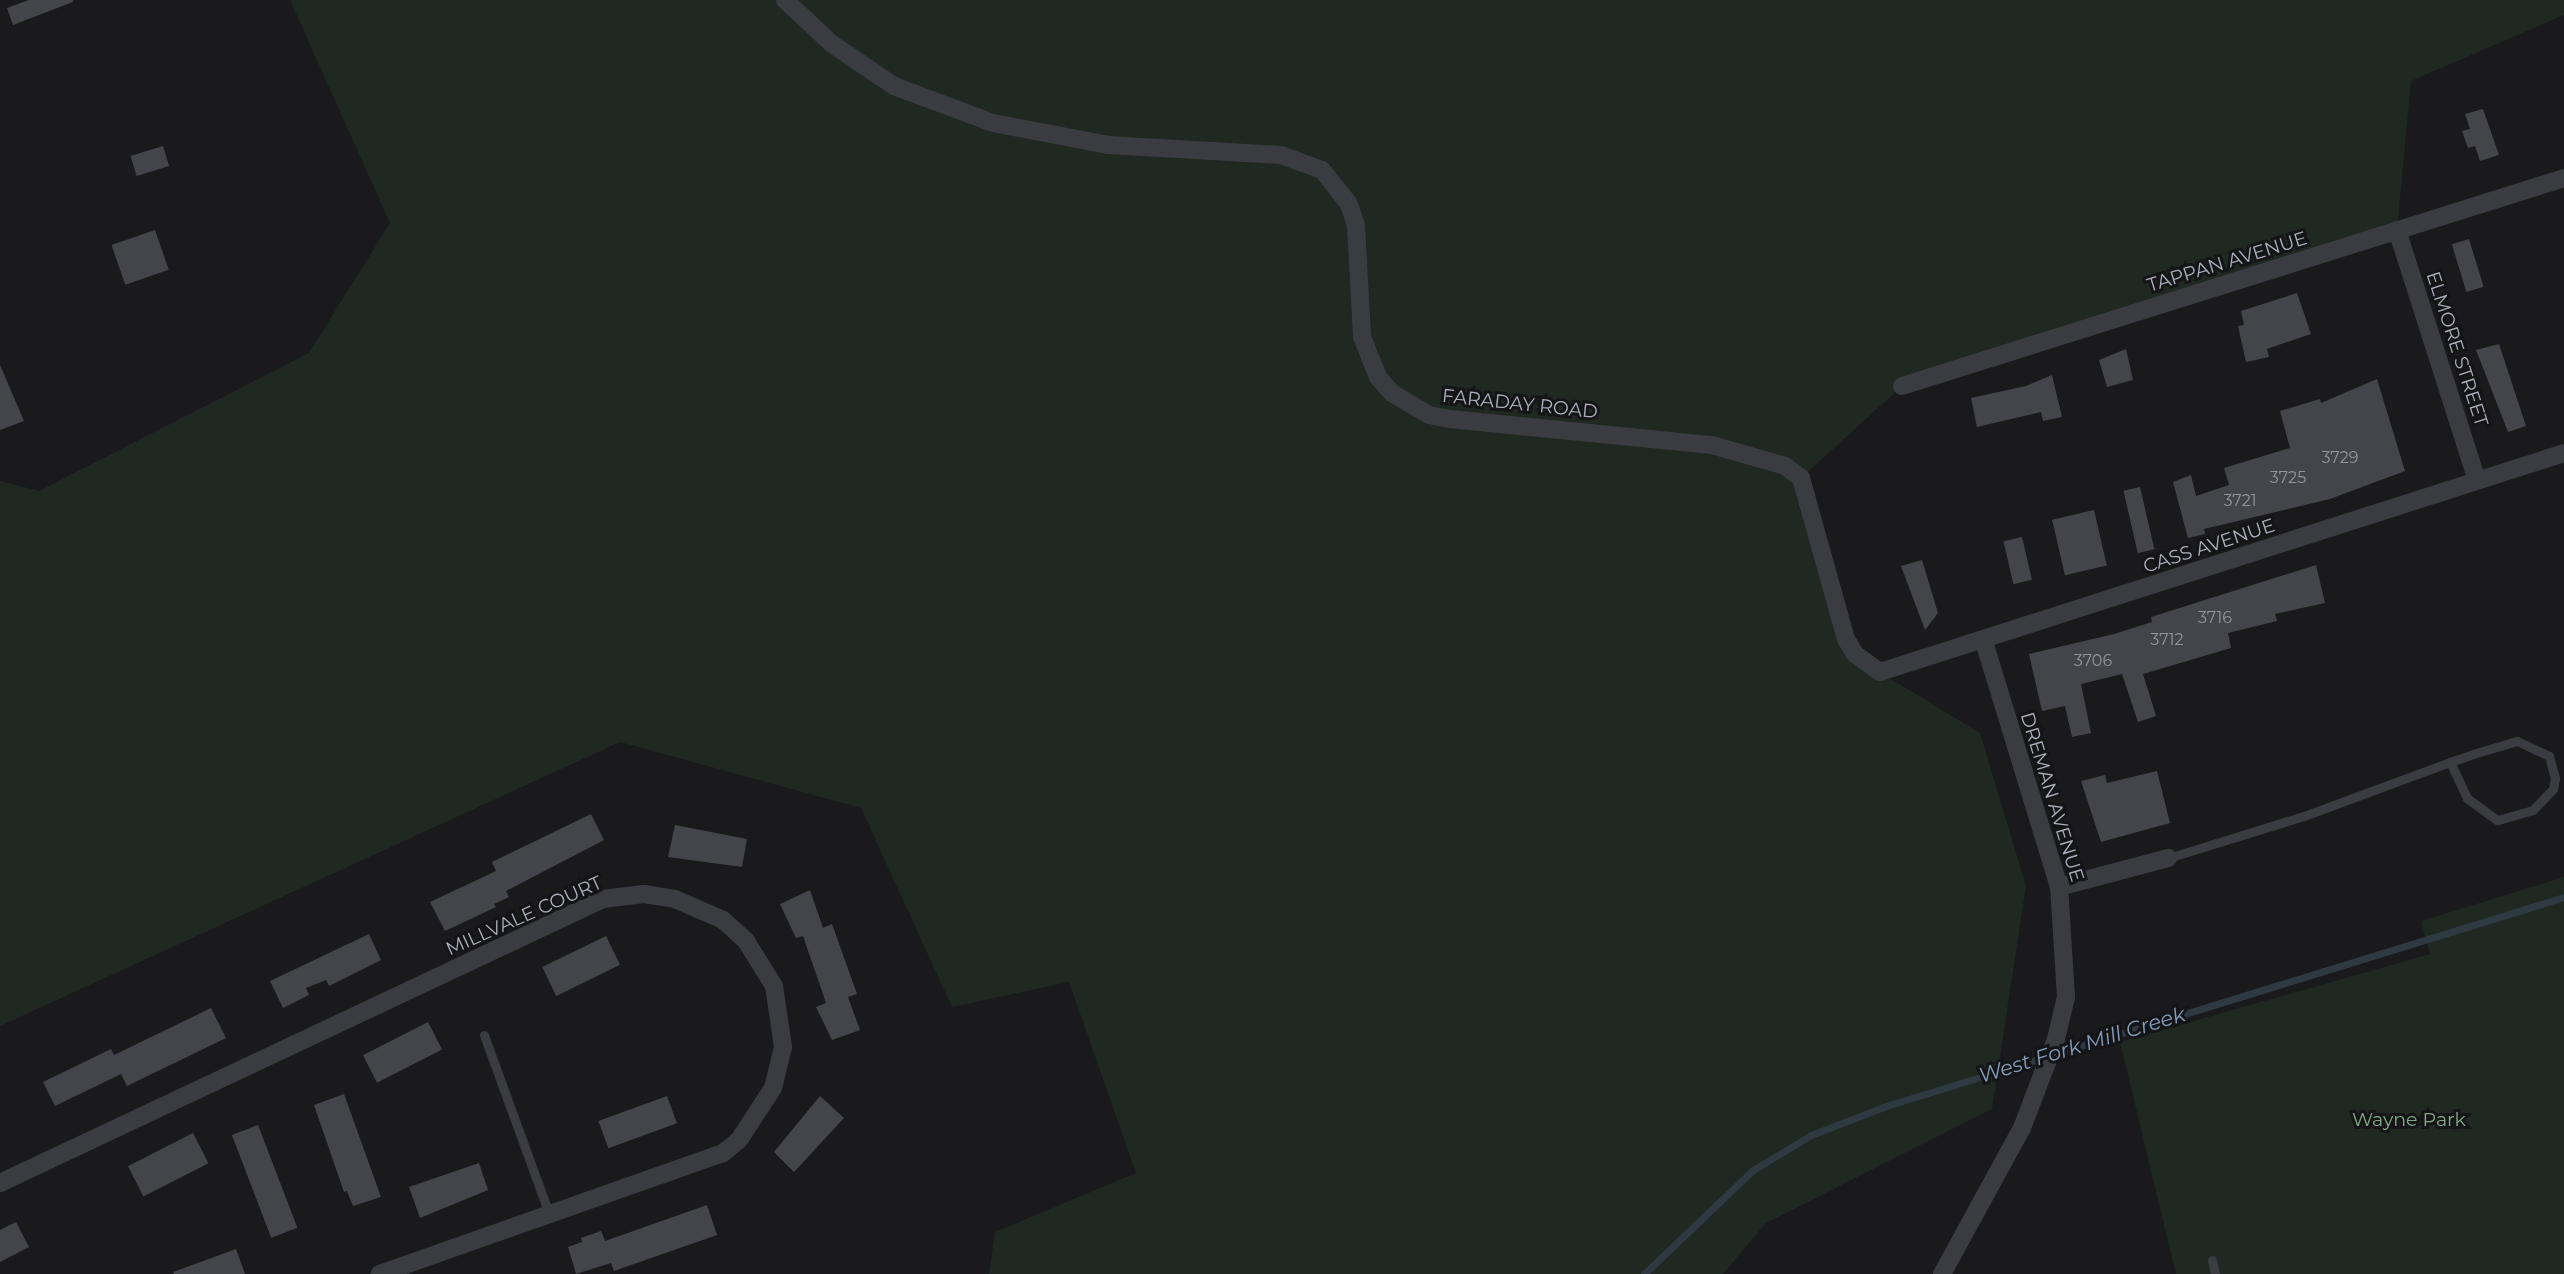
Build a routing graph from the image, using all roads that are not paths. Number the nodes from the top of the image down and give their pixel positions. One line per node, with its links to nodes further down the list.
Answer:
1 (785, 0): 8 (street, FARADAY ROAD)
2 (2564, 178): 3 (street, TAPPAN AVENUE)
3 (2397, 230): 4 (street, TAPPAN AVENUE); 6 (street, ELMORE STREET)
4 (1902, 386)
5 (2564, 453): 6 (street, CASS AVENUE)
6 (2477, 480): 7 (street, CASS AVENUE)
7 (1984, 642): 8 (street, CASS AVENUE); 11 (street, DREMAN AVENUE)
8 (1868, 666)
9 (2450, 762): 9 (lane); 10 (lane)
10 (2168, 858): 11 (street)
11 (2059, 887): 17 (street, DREMAN AVENUE)
12 (484, 1035): 14 (lane)
13 (0, 1183): 14 (street, MILLVALE COURT)
14 (548, 1214): 16 (street, MILLVALE COURT)
15 (2212, 1261): 18 (lane)
16 (380, 1274)
17 (1942, 1274)
18 (2215, 1274)

